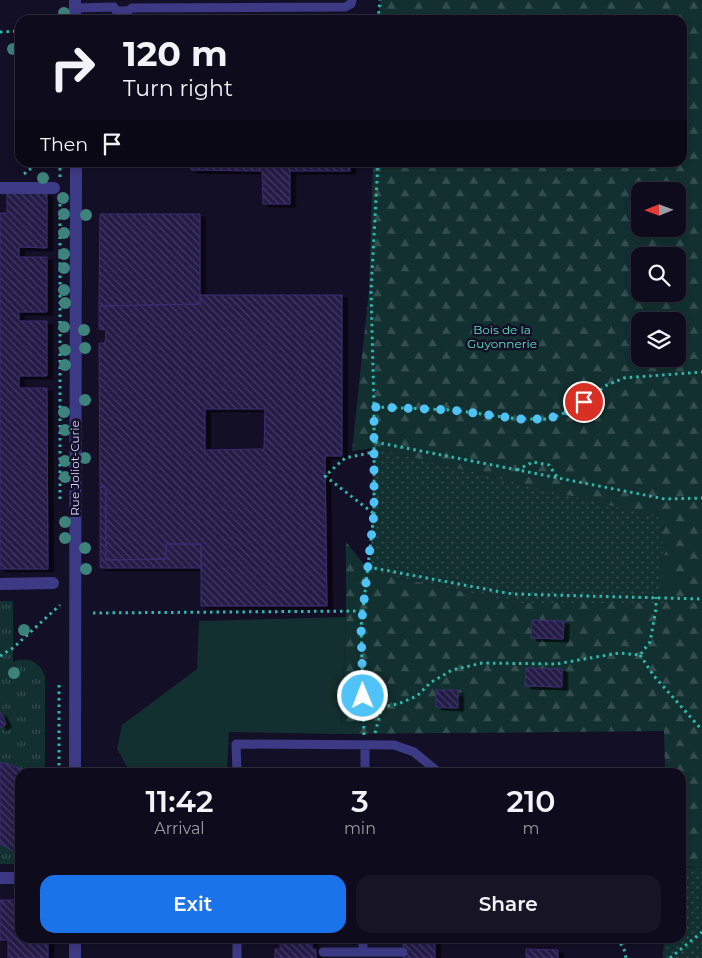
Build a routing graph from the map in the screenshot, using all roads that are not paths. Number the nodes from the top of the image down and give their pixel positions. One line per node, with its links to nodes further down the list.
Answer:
1 (352, 0): 2 (lane)
2 (75, 9)
3 (76, 167): 9 (street, Rue Joliot-Curie)
4 (0, 188): 5 (street)
5 (57, 193)
6 (53, 583): 7 (street)
7 (0, 584)
8 (365, 745): 10 (lane); 11 (lane); 12 (lane)
9 (75, 768)
10 (237, 768)
11 (365, 768)
12 (433, 768)
13 (0, 878): 14 (street)
14 (15, 878)
15 (75, 943): 21 (street)
16 (237, 943): 22 (lane)
17 (363, 943): 19 (lane)
18 (323, 952): 19 (lane)
19 (363, 952): 20 (lane)
20 (403, 952)
21 (75, 958)
22 (237, 958)

